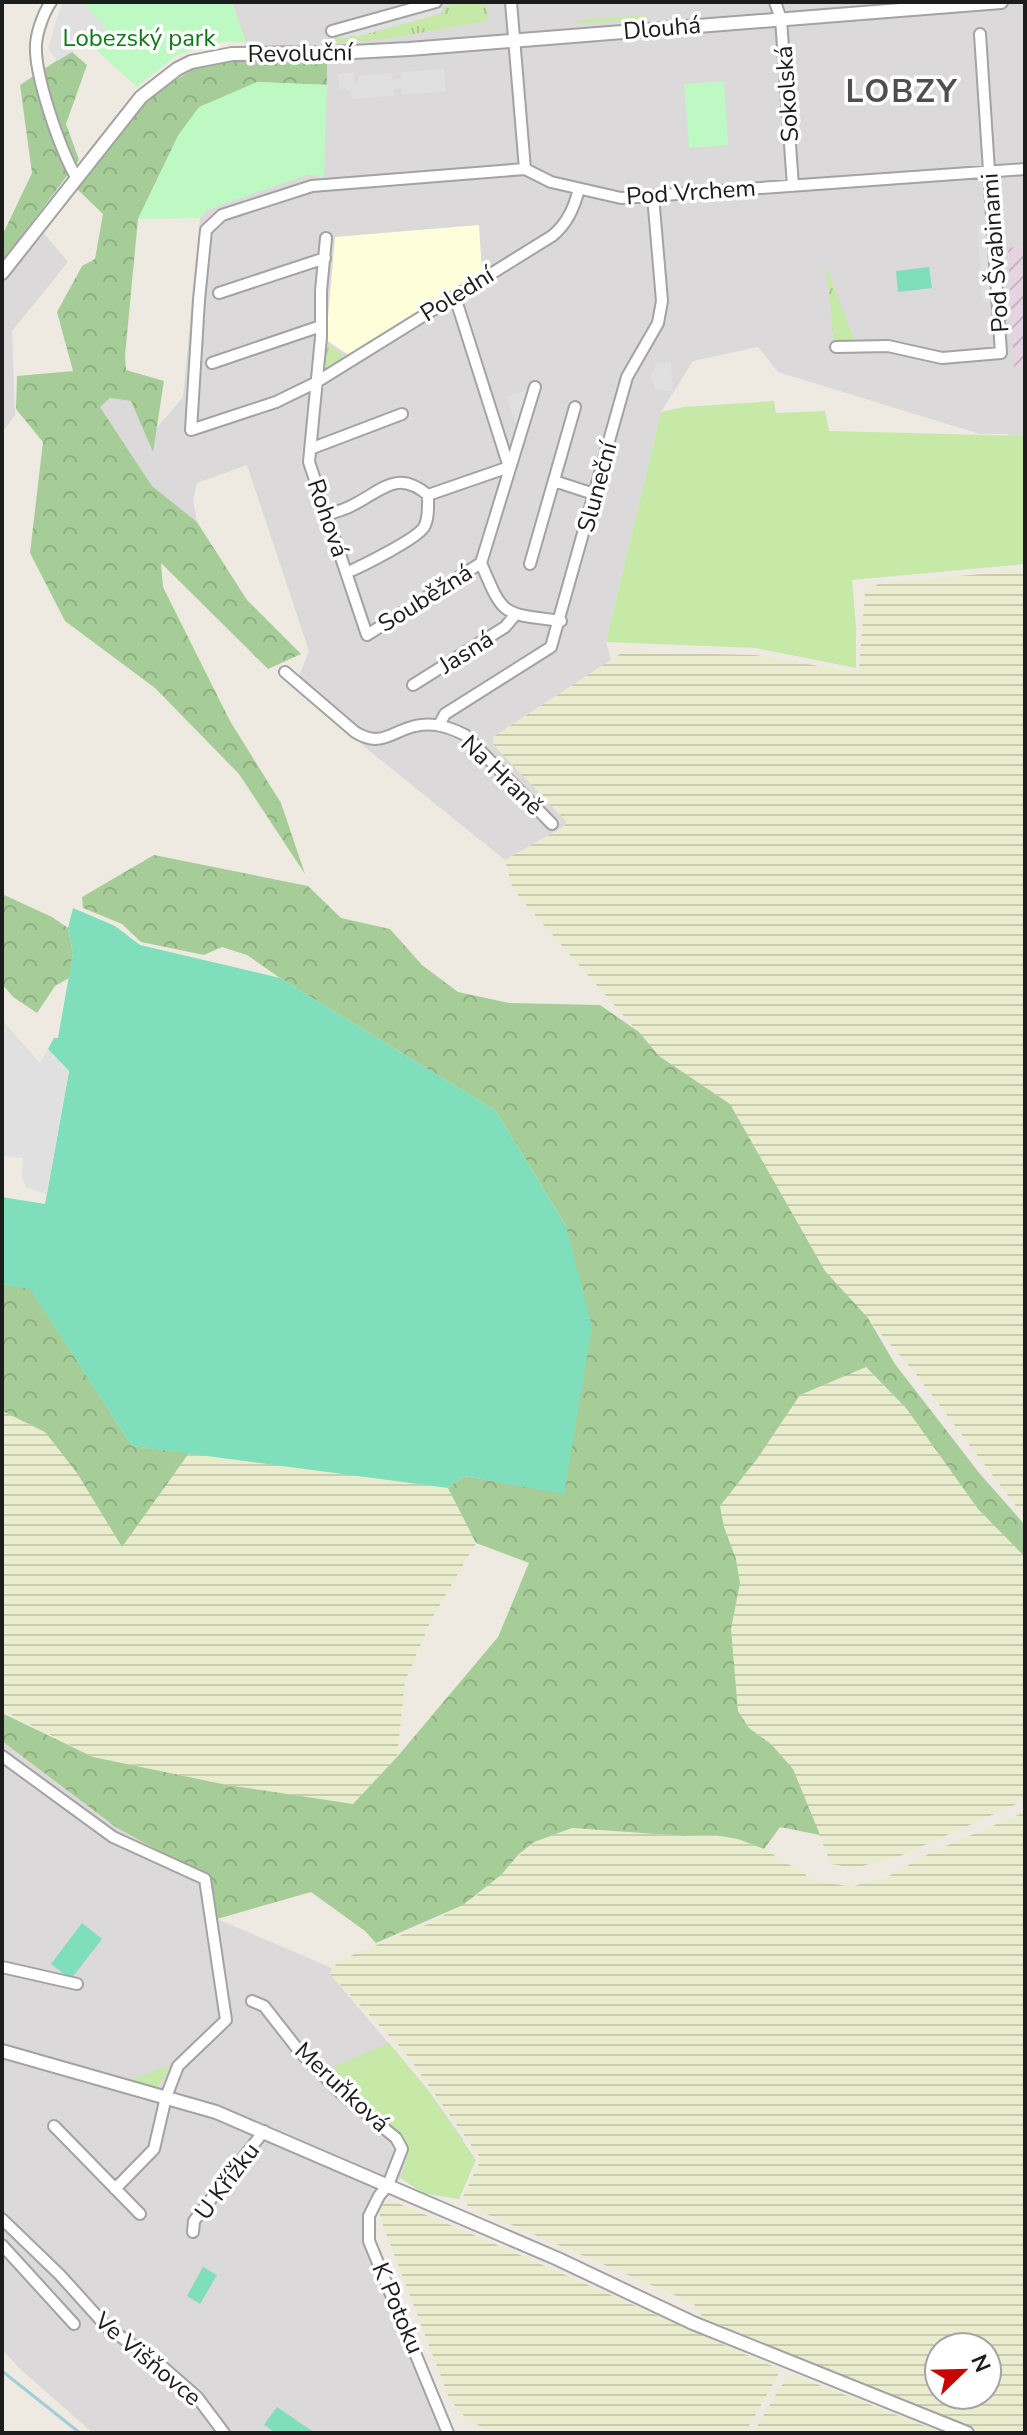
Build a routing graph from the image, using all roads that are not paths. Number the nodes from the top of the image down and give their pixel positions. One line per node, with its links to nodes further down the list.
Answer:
1 (51, 2): 13 (street)
2 (436, 2): 7 (street, Revoluční)
3 (511, 2): 9 (street)
4 (775, 2): 6 (street, Sokolská)
5 (1001, 2): 6 (street, Dlouhá)
6 (781, 19): 9 (street, Dlouhá); 14 (street, Sokolská)
7 (332, 31)
8 (980, 34): 12 (street, Pod Švabinami)
9 (514, 40): 10 (street); 13 (street, Revoluční)
10 (525, 169): 15 (street, Pod Vrchem); 17 (street, Pod Vrchem)
11 (1025, 169): 12 (street, Pod Vrchem)
12 (990, 172): 14 (street, Pod Vrchem); 24 (street, Pod Švabinami)
13 (76, 177): 20 (street, Revoluční)
14 (793, 186): 16 (street, Pod Vrchem)
15 (579, 189): 16 (street, Pod Vrchem); 22 (street, Polední)
16 (653, 196): 33 (street, Sluneční)
17 (222, 215): 26 (street, Polední)
18 (326, 238): 19 (street)
19 (325, 258): 21 (street); 23 (street)
20 (2, 273)
21 (219, 293)
22 (455, 297): 26 (street, Polední); 31 (street)
23 (321, 326): 25 (street); 26 (street)
24 (836, 347)
25 (212, 363)
26 (315, 383): 30 (street)
27 (535, 387): 31 (street, Souběžná)
28 (575, 407): 32 (street)
29 (402, 414): 30 (street, Rohová)
30 (310, 449): 35 (street, Rohová)
31 (509, 467): 34 (street); 36 (street, Souběžná)
32 (554, 481): 33 (street); 37 (street)
33 (594, 494): 40 (street, Sluneční)
34 (428, 495): 35 (street); 38 (street)
35 (326, 515): 38 (street, Rohová)
36 (481, 563): 39 (street); 41 (street, Souběžná)
37 (530, 564)
38 (346, 573): 41 (street, Rohová)
39 (516, 614): 40 (street); 43 (street, Jasná)
40 (561, 621): 44 (street, Sluneční)
41 (367, 635)
42 (285, 672): 44 (street, Na Hraně)
43 (413, 685)
44 (439, 725): 45 (street, Na Hraně)
45 (552, 824)
46 (2, 1756): 51 (street)
47 (2, 1967): 48 (street)
48 (77, 1984)
49 (252, 2001): 54 (street, Meruňková)
50 (2, 2051): 51 (street)
51 (166, 2097): 53 (street); 55 (street)
52 (54, 2126): 55 (street)
53 (264, 2131): 54 (street); 58 (street, U Křížku)
54 (388, 2185): 62 (street, K Potoku); 63 (street)
55 (115, 2189): 56 (street)
56 (140, 2214)
57 (2, 2219): 61 (street, Ve Višňovce)
58 (193, 2232)
59 (2, 2245): 60 (street)
60 (74, 2324)
61 (224, 2433)
62 (448, 2433)
63 (967, 2433)

